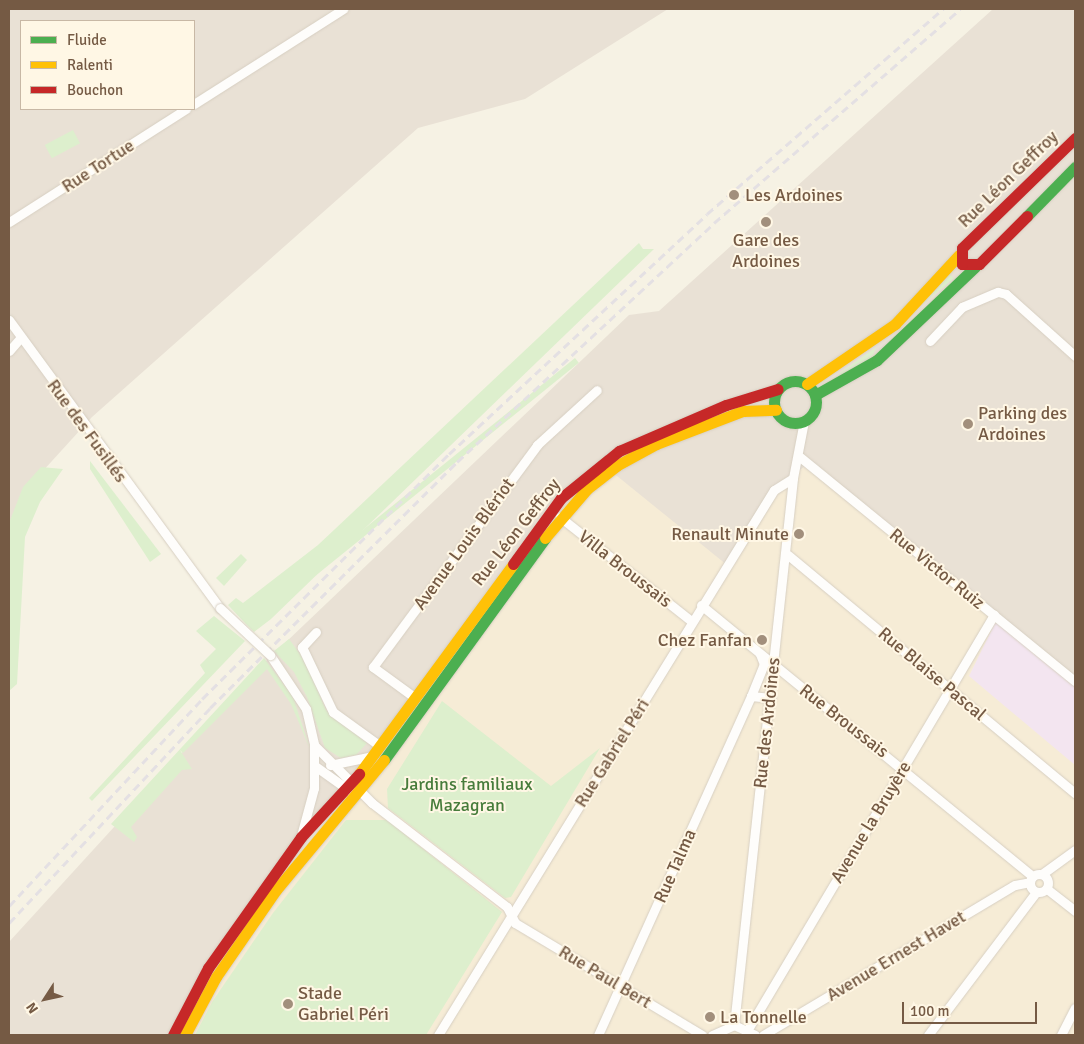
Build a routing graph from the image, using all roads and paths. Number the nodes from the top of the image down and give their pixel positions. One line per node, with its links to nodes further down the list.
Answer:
1 (342, 9): 2 (street)
2 (195, 103)
3 (184, 110): 6 (street, Rue Tortue)
4 (1075, 138): 7 (street, Rue Léon Geffroy)
5 (1075, 167): 8 (street)
6 (9, 222)
7 (962, 250): 8 (street); 14 (street, Rue Léon Geffroy)
8 (978, 262): 17 (street)
9 (9, 320): 10 (street, Rue des Fusillés)
10 (21, 337): 12 (street); 35 (street, Rue des Fusillés, bridge)
11 (930, 341): 13 (street)
12 (9, 351)
13 (1075, 356)
14 (807, 384): 15 (street); 17 (street)
15 (778, 389): 18 (street); 33 (street, Rue Léon Geffroy)
16 (597, 390): 33 (street, Avenue Louis Blériot)
17 (815, 395): 19 (street)
18 (776, 410): 19 (street); 22 (street, Rue Léon Geffroy)
19 (804, 421): 20 (street, Rue des Ardoines)
20 (800, 457): 21 (street, Rue des Ardoines); 25 (street, Rue Victor Ruiz)
21 (793, 478): 23 (street, Rue des Ardoines); 24 (street, Rue Gabriel Péri)
22 (560, 517): 26 (street, Villa Broussais); 40 (street, Rue Léon Geffroy)
23 (788, 555): 29 (street, Rue des Ardoines); 31 (street, Rue Blaise Pascal)
24 (701, 606): 26 (street, Rue Gabriel Péri); 28 (street, Rue Broussais)
25 (994, 615): 30 (street, Rue Victor Ruiz); 31 (street, Avenue la Bruyère)
26 (691, 620): 48 (street, Rue Gabriel Péri)
27 (316, 632): 36 (street)
28 (760, 654): 29 (street, Rue Broussais); 32 (street, Rue Talma)
29 (772, 661): 34 (street, Rue des Ardoines); 39 (street, Rue Broussais)
30 (1075, 680)
31 (949, 687): 39 (street, Avenue la Bruyère); 41 (street, Rue Blaise Pascal)
32 (751, 696): 34 (street); 49 (street, Rue Talma)
33 (414, 697): 36 (street, Rue Léon Geffroy)
34 (771, 698): 51 (street, Rue des Ardoines)
35 (314, 745): 37 (street); 38 (street)
36 (376, 751): 37 (street); 40 (street, Rue Léon Geffroy)
37 (330, 765): 40 (street)
38 (315, 766): 40 (street); 42 (street)
39 (903, 768): 44 (street, Rue Broussais); 52 (street, Avenue la Bruyère)
40 (353, 790): 42 (street); 48 (street, Rue Paul Bert); 54 (street)
41 (1075, 793)
42 (301, 837): 53 (street)
43 (1075, 850): 44 (street, Avenue Ernest Havet)
44 (1035, 877): 45 (street); 46 (street); 60 (street, Avenue Ernest Havet)
45 (1047, 888): 46 (street); 47 (street)
46 (1036, 892): 61 (street)
47 (1075, 911)
48 (512, 916): 49 (street, Rue Paul Bert); 55 (street, Rue Gabriel Péri)
49 (620, 987): 56 (street, Rue Talma); 57 (street, Rue Paul Bert)
50 (1075, 1008): 62 (street)
51 (734, 1025): 52 (street); 58 (street)
52 (748, 1028): 59 (street)
53 (173, 1035)
54 (185, 1035)
55 (438, 1035)
56 (598, 1035)
57 (702, 1035)
58 (712, 1035)
59 (755, 1035)
60 (763, 1035)
61 (928, 1035)
62 (1061, 1035)

